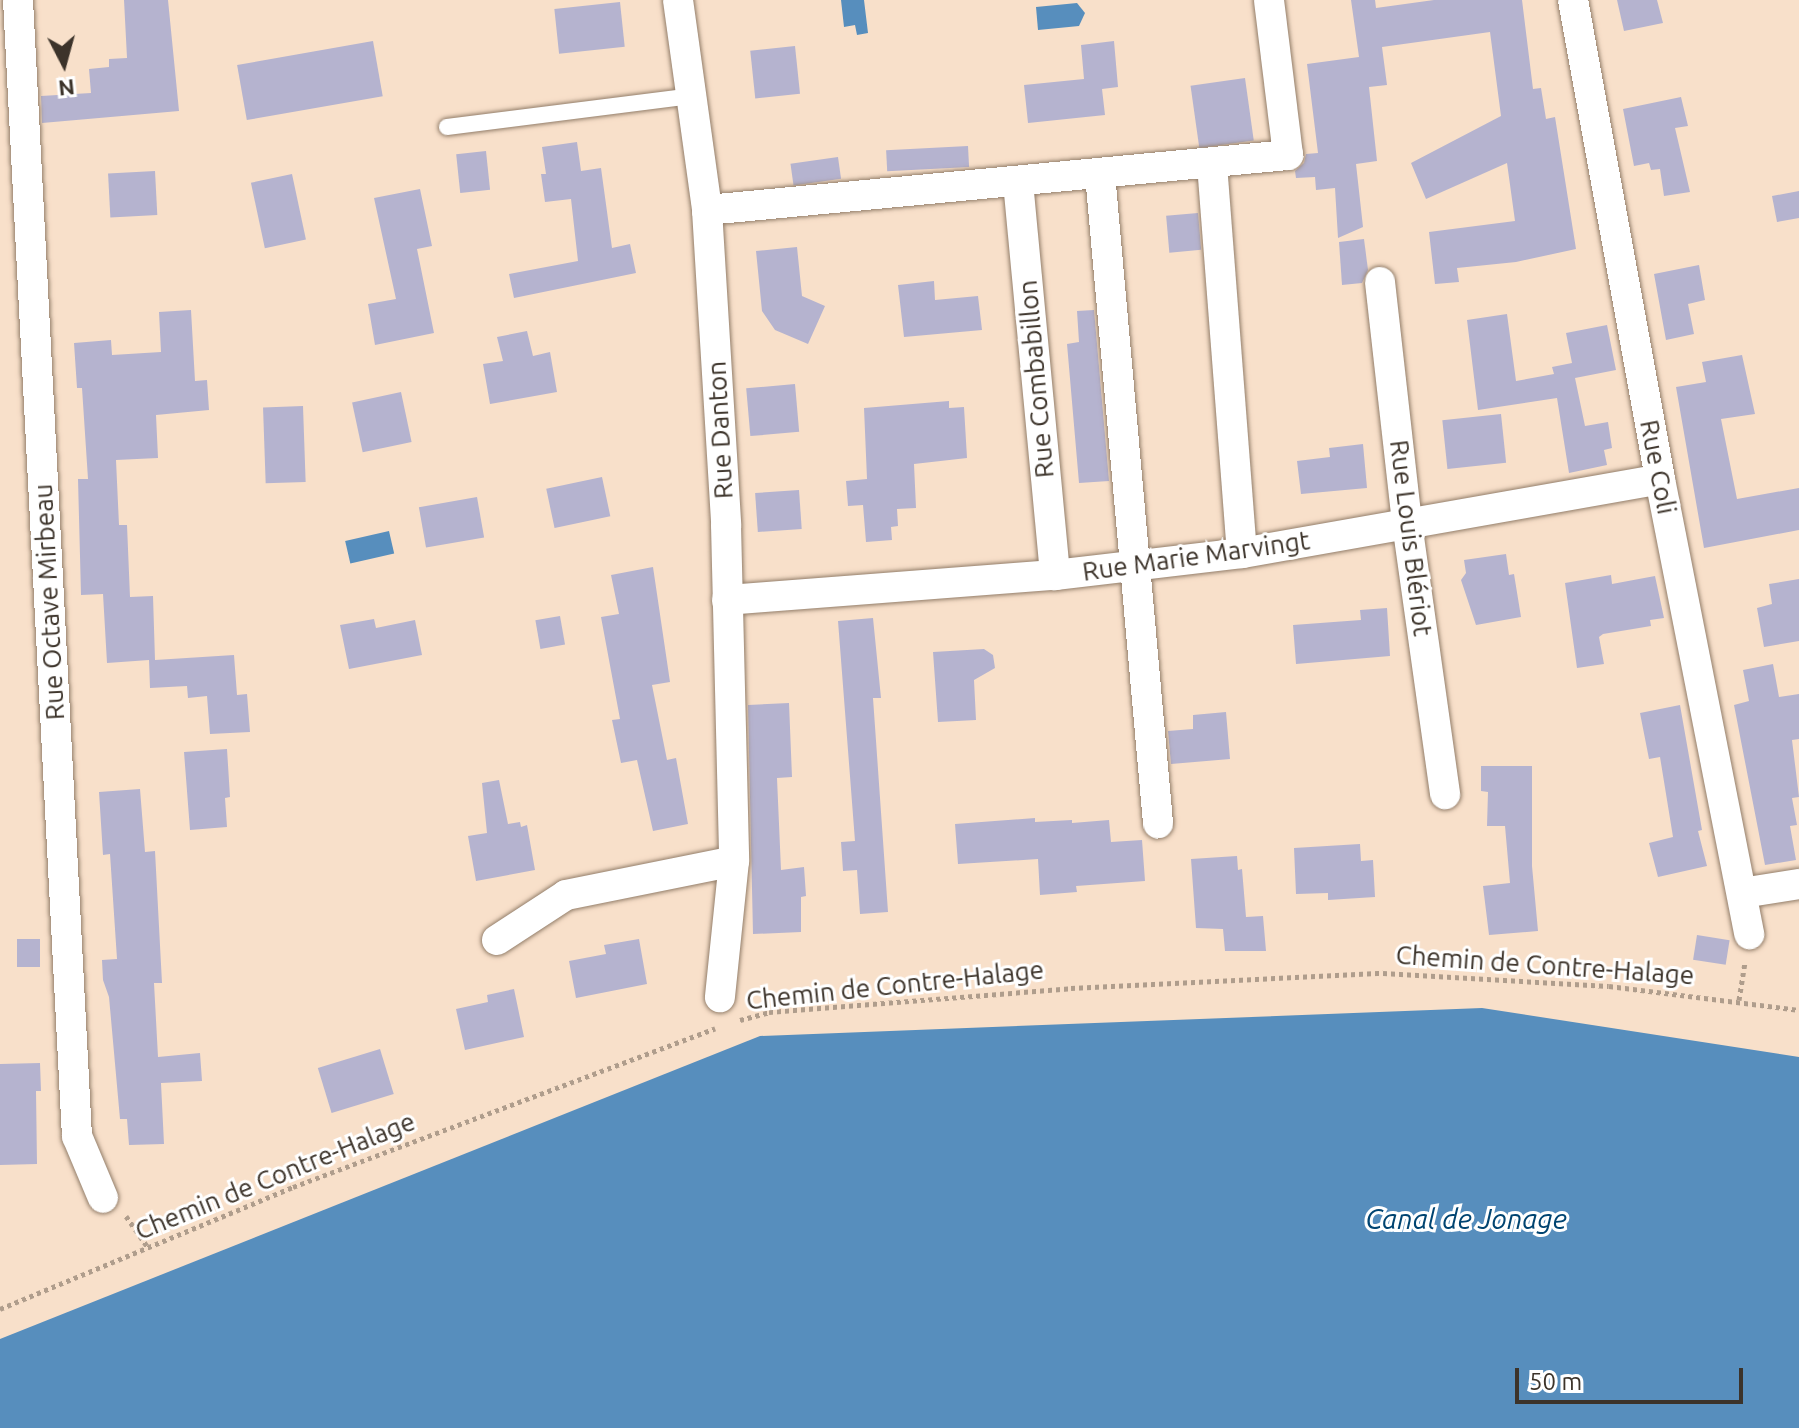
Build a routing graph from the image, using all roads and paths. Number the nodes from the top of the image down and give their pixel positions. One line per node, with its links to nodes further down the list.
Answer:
1 (18, 0): 28 (street, Rue Octave Mirbeau)
2 (678, 0): 5 (street, Rue Danton)
3 (1269, 0): 7 (street)
4 (1573, 0): 12 (street, Rue Coli)
5 (691, 96): 6 (lane); 10 (street, Rue Danton)
6 (447, 127)
7 (1212, 164): 8 (street); 14 (street)
8 (1100, 174): 9 (street); 15 (street)
9 (1018, 182): 10 (street); 16 (street, Rue Combabillon)
10 (707, 210): 17 (street, Rue Danton)
11 (1380, 282): 13 (street, Rue Louis Blériot)
12 (1660, 479): 13 (street, Rue Marie Marvingt); 22 (street, Rue Coli)
13 (1407, 523): 14 (street, Rue Marie Marvingt); 18 (street, Rue Louis Blériot)
14 (1242, 553): 15 (street, Rue Marie Marvingt)
15 (1132, 567): 16 (street, Rue Marie Marvingt); 19 (street)
16 (1055, 575): 17 (street, Rue Marie Marvingt)
17 (727, 600): 20 (street, Rue Danton)
18 (1445, 794)
19 (1158, 823)
20 (734, 861): 24 (street); 27 (street, Rue Danton)
21 (1799, 884): 22 (street)
22 (1742, 893): 23 (street, Rue Coli)
23 (1749, 934): 25 (path)
24 (497, 940)
25 (1739, 1000): 26 (path, Chemin de Contre-Halage); 27 (path, Chemin de Contre-Halage)
26 (1799, 1010)
27 (728, 1014): 29 (path, Chemin de Contre-Halage)
28 (113, 1204): 29 (path)
29 (148, 1248): 30 (path, Chemin de Contre-Halage)
30 (0, 1309)

